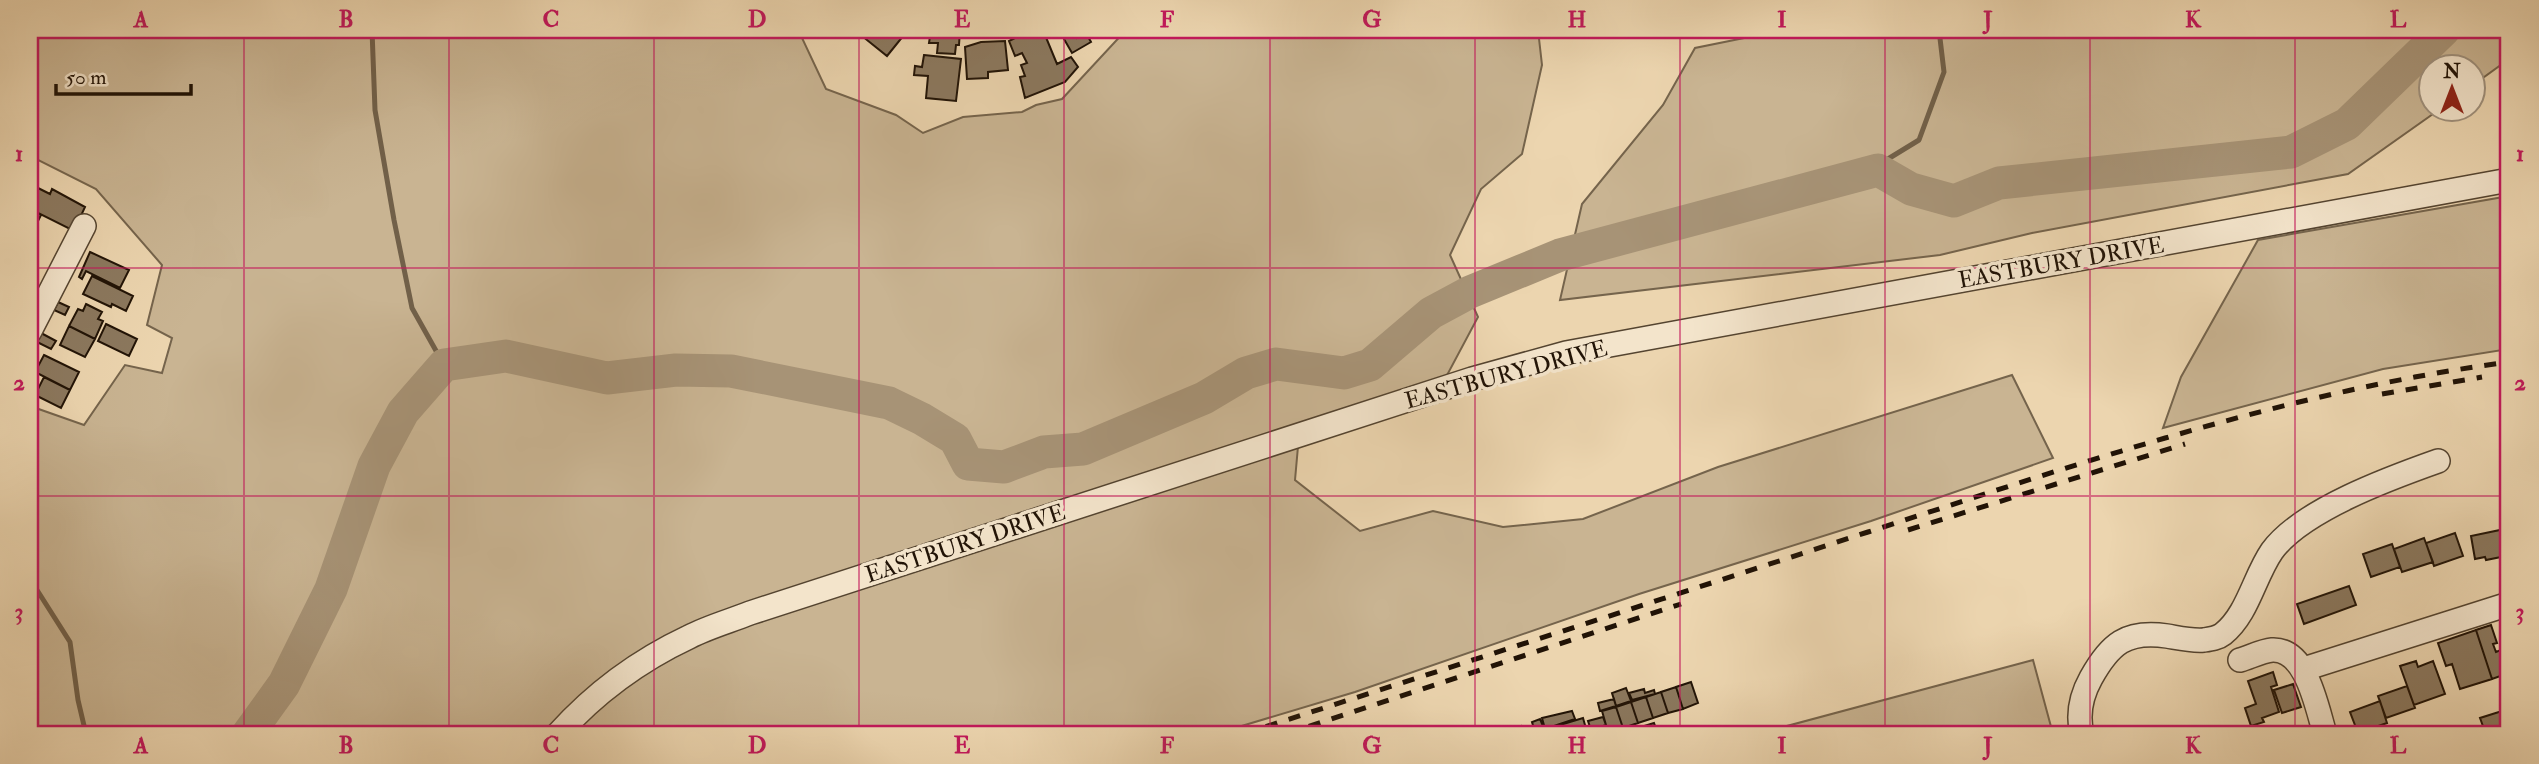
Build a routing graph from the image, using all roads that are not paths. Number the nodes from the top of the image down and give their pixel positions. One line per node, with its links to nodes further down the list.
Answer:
1 (2509, 180): 8 (street, EASTBURY DRIVE)
2 (84, 226): 3 (street)
3 (30, 331)
4 (2438, 461): 9 (street)
5 (2509, 604): 7 (street)
6 (2240, 660): 7 (street)
7 (2304, 669): 10 (street)
8 (558, 734)
9 (2082, 734)
10 (2325, 734)

